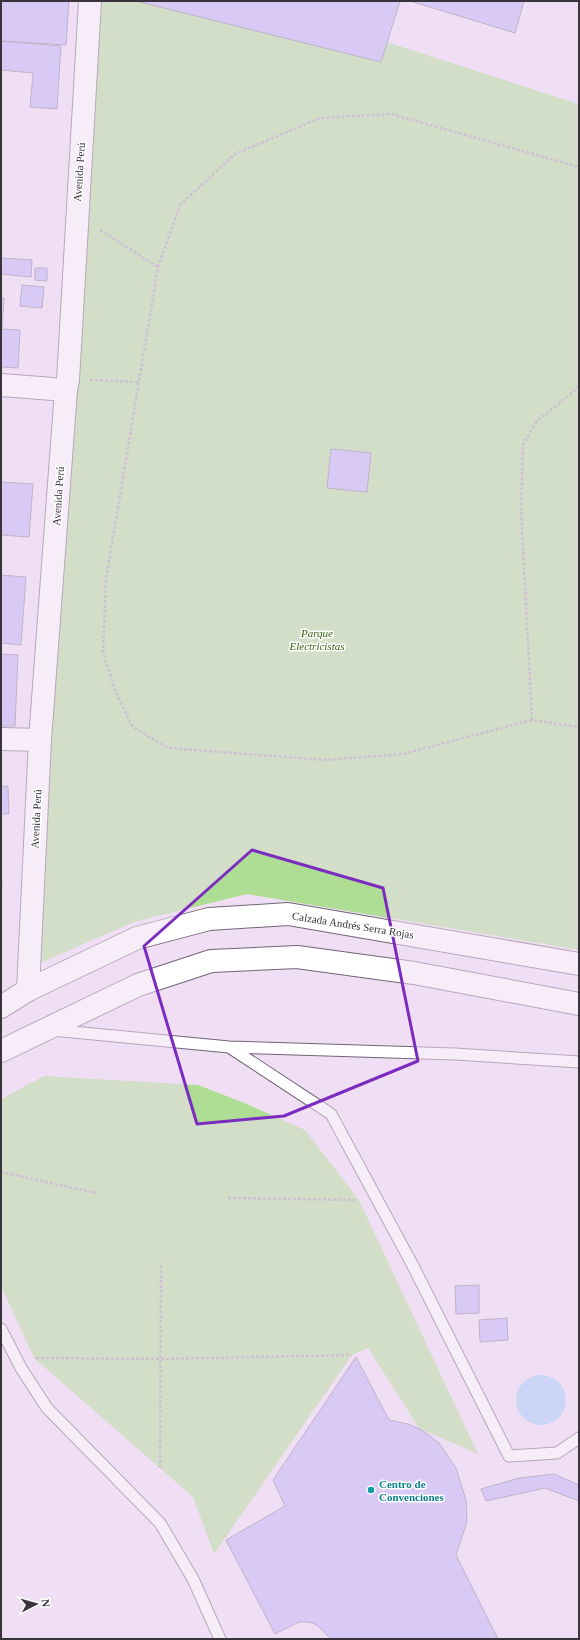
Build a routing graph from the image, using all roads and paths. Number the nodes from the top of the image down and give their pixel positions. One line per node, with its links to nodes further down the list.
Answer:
1 (90, 1): 3 (main road, Avenida Perú)
2 (579, 167): 4 (path)
3 (76, 215): 4 (path); 6 (main road, Avenida Perú)
4 (158, 267): 5 (path)
5 (140, 382): 6 (path); 9 (path)
6 (67, 385): 7 (main road); 12 (main road, Avenida Perú)
7 (1, 386)
8 (579, 386): 9 (path)
9 (532, 720): 10 (path)
10 (579, 727)
11 (1, 739): 12 (main road)
12 (40, 740): 14 (main road, Avenida Perú)
13 (579, 964): 14 (main road, Calzada Andrés Serra Rojas)
14 (28, 990): 16 (main road, Calzada Andrés Serra Rojas)
15 (579, 1004): 17 (main road)
16 (1, 1007)
17 (48, 1029): 18 (lane); 19 (main road)
18 (229, 1047): 20 (lane); 24 (lane)
19 (1, 1051)
20 (579, 1062)
21 (1, 1172): 22 (path)
22 (96, 1193)
23 (228, 1198): 24 (path)
24 (376, 1199): 30 (lane)
25 (161, 1262): 29 (path)
26 (1, 1329): 32 (lane)
27 (352, 1355): 29 (path)
28 (34, 1358): 29 (path)
29 (160, 1359): 31 (path)
30 (579, 1438)
31 (160, 1468)
32 (220, 1639)

